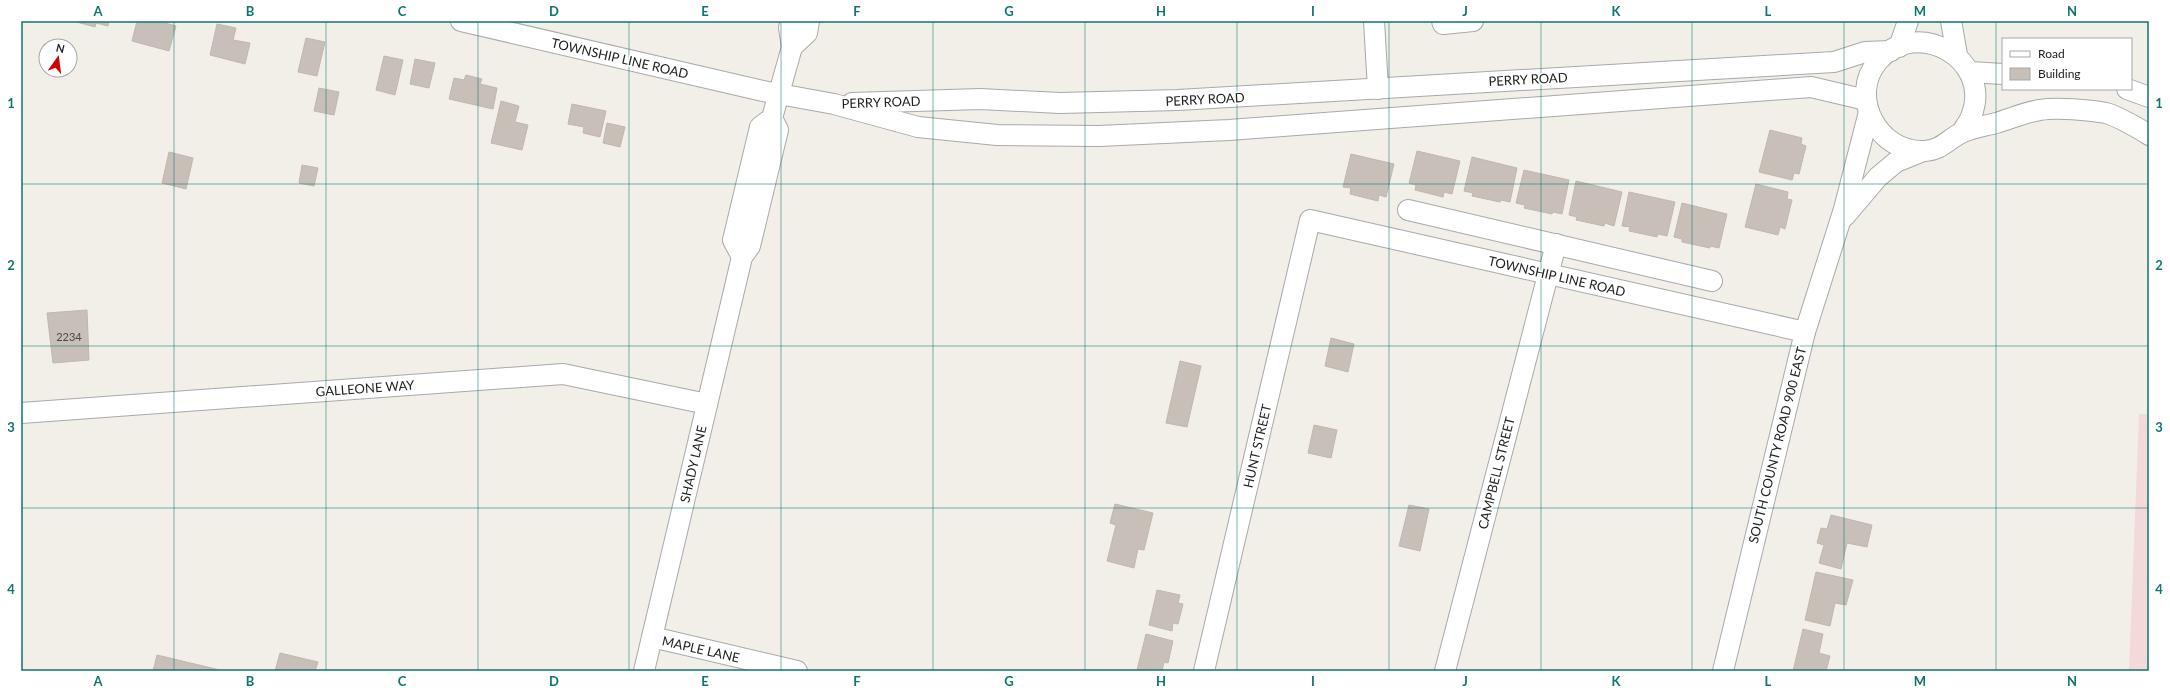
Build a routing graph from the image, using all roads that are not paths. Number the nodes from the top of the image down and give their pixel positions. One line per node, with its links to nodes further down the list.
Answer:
1 (461, 21): 16 (street, TOWNSHIP LINE ROAD)
2 (791, 21): 9 (street)
3 (809, 21): 9 (street)
4 (1374, 21): 14 (street)
5 (1442, 21): 6 (street)
6 (1473, 21)
7 (1908, 21): 10 (street)
8 (1950, 21): 11 (street)
9 (792, 47): 16 (street)
10 (1895, 49): 11 (street, PERRY ROAD); 14 (street, PERRY ROAD); 19 (street, PERRY ROAD)
11 (1957, 56): 12 (street, PERRY ROAD)
12 (1970, 72): 13 (street); 20 (street, PERRY ROAD)
13 (2002, 74)
14 (1378, 89): 18 (street, PERRY ROAD)
15 (2130, 90): 17 (street)
16 (778, 94): 18 (street, TOWNSHIP LINE ROAD); 30 (street, SHADY LANE)
17 (2149, 97)
18 (834, 104): 19 (street, PERRY ROAD)
19 (1867, 106): 22 (street, PERRY ROAD); 25 (street, SOUTH COUNTY ROAD 900 EAST)
20 (1961, 133): 21 (street, PERRY ROAD); 22 (street, PERRY ROAD)
21 (2149, 135)
22 (1924, 151): 25 (street, SOUTH COUNTY ROAD 900 EAST)
23 (1408, 210): 26 (street)
24 (1310, 220): 27 (street, TOWNSHIP LINE ROAD); 35 (street, HUNT STREET)
25 (1840, 222): 29 (street, SOUTH COUNTY ROAD 900 EAST)
26 (1556, 244): 27 (street, CAMPBELL STREET); 28 (street)
27 (1547, 274): 29 (street, TOWNSHIP LINE ROAD); 36 (street, CAMPBELL STREET)
28 (1712, 281)
29 (1804, 332): 37 (street, SOUTH COUNTY ROAD 900 EAST)
30 (707, 404): 31 (street, GALLEONE WAY); 32 (street, SHADY LANE)
31 (21, 413)
32 (652, 637): 33 (street, SHADY LANE); 34 (street, MAPLE LANE)
33 (644, 671)
34 (797, 671)
35 (1204, 671)
36 (1445, 671)
37 (1723, 671)

